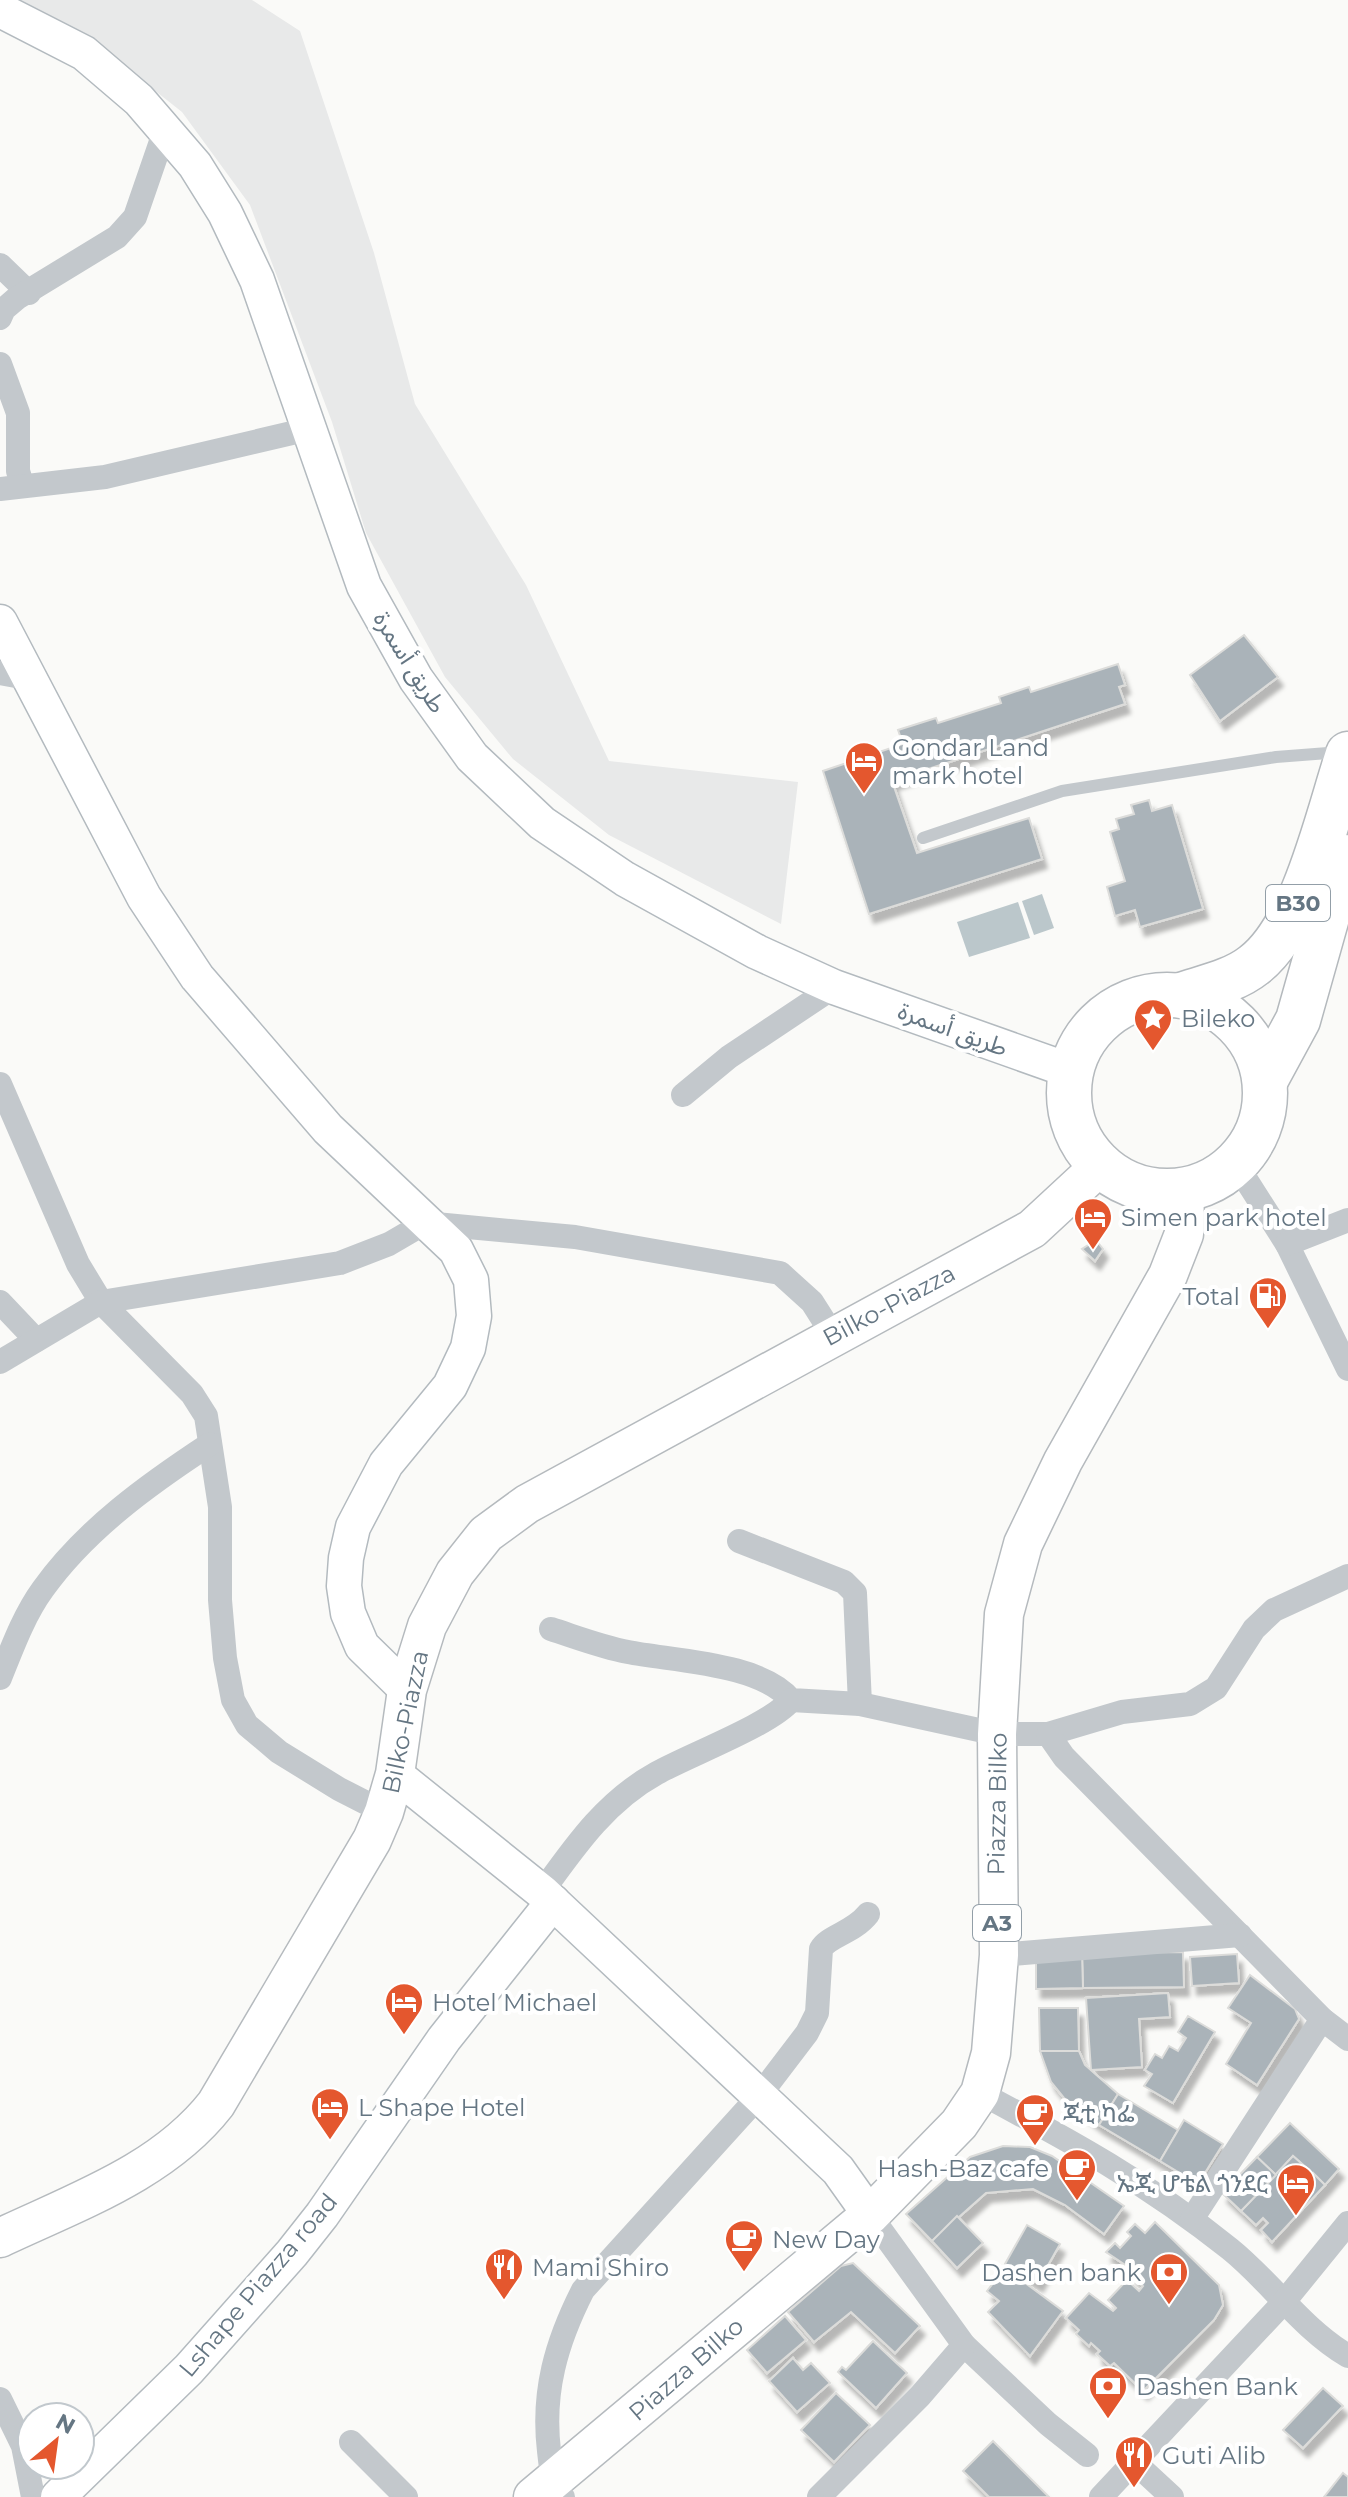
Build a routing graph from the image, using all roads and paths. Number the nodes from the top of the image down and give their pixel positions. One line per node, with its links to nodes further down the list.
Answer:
1 (0, 10): 2 (street, طريق أسمرة)
2 (165, 130): 4 (street); 7 (street, طريق أسمرة)
3 (0, 265): 4 (street)
4 (29, 293): 5 (street)
5 (0, 318)
6 (0, 364): 8 (street)
7 (309, 429): 8 (street); 14 (street, طريق أسمرة)
8 (11, 486)
9 (0, 622): 10 (street)
10 (13, 676): 24 (street)
11 (1348, 753): 12 (lane); 15 (highway, B30)
12 (923, 838)
13 (1348, 843): 17 (highway, B30)
14 (834, 987): 16 (street, طريق أسمرة); 19 (street)
15 (1181, 995): 16 (highway); 17 (highway)
16 (1071, 1071): 21 (highway)
17 (1266, 1079): 20 (highway)
18 (0, 1084): 27 (street)
19 (683, 1095)
20 (1236, 1164): 22 (highway); 25 (street)
21 (1100, 1166): 22 (highway); 28 (main road, Bilko-Piazza)
22 (1185, 1190): 40 (main road, Piazza Bilko / A3)
23 (1348, 1220): 25 (street)
24 (425, 1223): 27 (street); 28 (street); 37 (street)
25 (1287, 1244): 31 (street)
26 (0, 1302): 29 (street)
27 (101, 1302): 29 (street); 32 (street)
28 (833, 1335): 37 (main road, Bilko-Piazza)
29 (36, 1340): 30 (street)
30 (0, 1362)
31 (1348, 1369)
32 (210, 1444): 36 (street); 43 (street)
33 (739, 1541): 39 (street)
34 (1348, 1576): 41 (street)
35 (551, 1629): 38 (street)
36 (0, 1678)
37 (407, 1690): 42 (main road, Bilko-Piazza)
38 (791, 1700): 39 (street); 44 (street)
39 (860, 1704): 40 (street)
40 (997, 1734): 41 (street); 47 (main road, Piazza Bilko / A3)
41 (1048, 1734): 46 (street)
42 (395, 1774): 43 (main road, Bilko-Piazza); 44 (street)
43 (384, 1812): 55 (main road, Bilko-Piazza)
44 (548, 1897): 51 (street); 66 (street, Lshape Piazza road)
45 (868, 1914): 51 (street)
46 (1240, 1935): 47 (street); 48 (street)
47 (999, 1955): 50 (main road, Piazza Bilko / A3)
48 (1322, 2019): 49 (street); 53 (street)
49 (1348, 2039)
50 (980, 2093): 52 (main road, Piazza Bilko / A3); 53 (street)
51 (759, 2096): 52 (street); 63 (street)
52 (870, 2215): 57 (street); 63 (main road, Piazza Bilko / A3)
53 (1192, 2219): 56 (street)
54 (1348, 2223): 56 (street)
55 (0, 2238)
56 (1283, 2303): 58 (street); 62 (street)
57 (964, 2345): 61 (street); 68 (street)
58 (1348, 2356)
59 (0, 2399): 65 (street)
60 (351, 2442): 67 (street)
61 (1087, 2455)
62 (1133, 2461): 64 (street); 69 (street)
63 (550, 2492)
64 (1105, 2496)
65 (33, 2497)
66 (58, 2497)
67 (406, 2497)
68 (819, 2497)
69 (1172, 2497)

